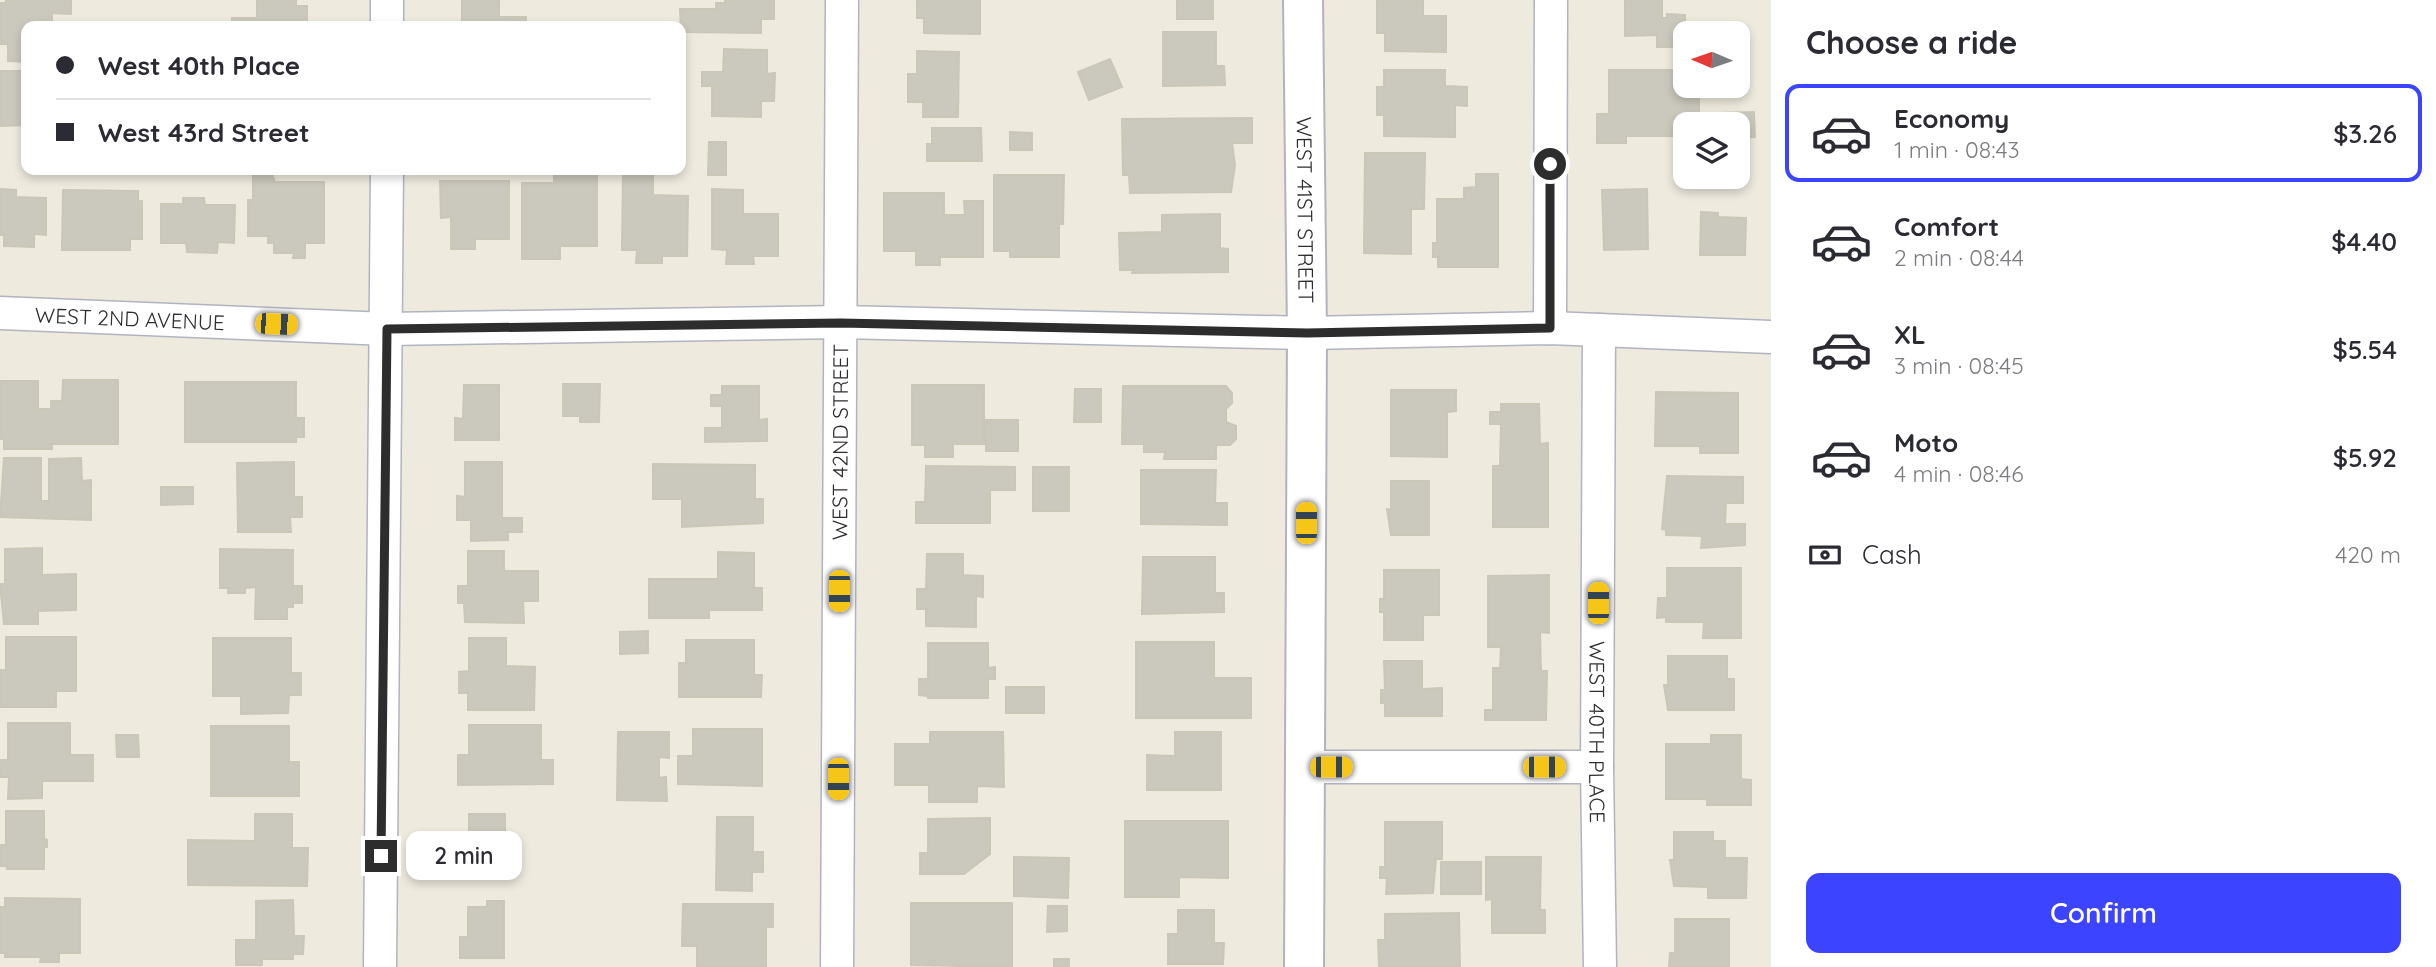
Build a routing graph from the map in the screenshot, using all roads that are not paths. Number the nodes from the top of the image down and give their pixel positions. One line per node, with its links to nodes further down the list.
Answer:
1 (387, 0): 5 (street)
2 (842, 0): 8 (street, WEST 42ND STREET)
3 (1303, 0): 12 (street, WEST 41ST STREET)
4 (1551, 0): 9 (street)
5 (387, 21)
6 (387, 175): 10 (street)
7 (0, 313): 10 (street, WEST 2ND AVENUE)
8 (841, 323): 10 (street, WEST 2ND AVENUE); 12 (street, WEST 2ND AVENUE); 17 (street, WEST 42ND STREET)
9 (1550, 328): 11 (street, WEST 2ND AVENUE); 12 (street, WEST 2ND AVENUE)
10 (387, 329): 16 (street)
11 (1599, 330): 13 (street, WEST 2ND AVENUE); 15 (street, WEST 40TH PLACE)
12 (1307, 333): 14 (street, WEST 41ST STREET)
13 (1771, 337)
14 (1304, 767): 15 (street); 18 (street, WEST 41ST STREET)
15 (1597, 767): 19 (street, WEST 40TH PLACE)
16 (380, 967)
17 (837, 967)
18 (1304, 967)
19 (1600, 967)

